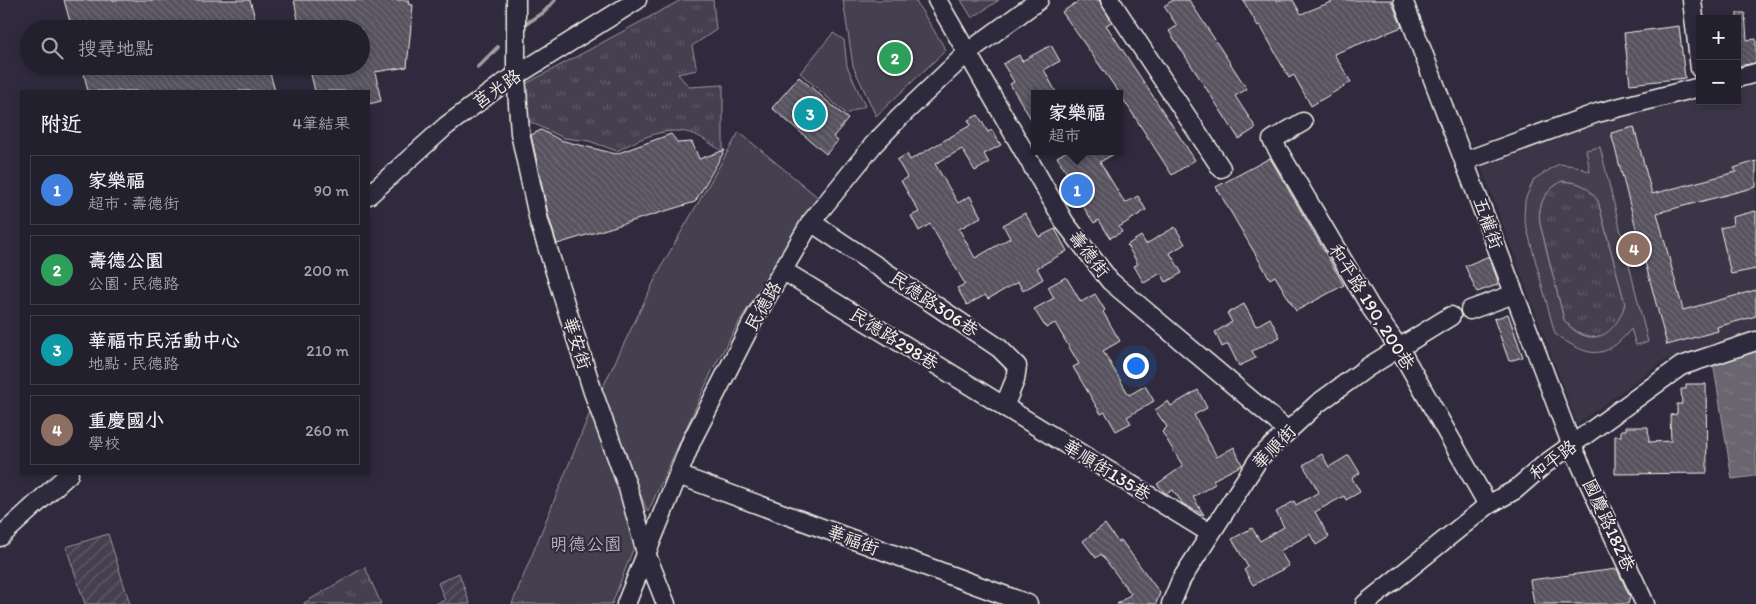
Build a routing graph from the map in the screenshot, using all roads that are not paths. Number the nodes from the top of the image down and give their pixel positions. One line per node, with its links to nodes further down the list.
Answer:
1 (516, 0): 11 (street, 華安街)
2 (637, 0): 11 (street, 莒光路)
3 (937, 0): 8 (street, 壽德街)
4 (1039, 0): 8 (street, 民德路)
5 (1110, 0): 16 (street)
6 (1403, 0): 15 (street, 五權街)
7 (1692, 0): 9 (street)
8 (968, 52): 18 (street, 民德路); 26 (street, 壽德街)
9 (1699, 60)
10 (1756, 73): 12 (street)
11 (516, 75): 17 (street, 莒光路); 33 (street, 華安街)
12 (1741, 77)
13 (1696, 88): 15 (street)
14 (1304, 122): 24 (street, 和平路 190, 200巷)
15 (1465, 161): 20 (street, 五權街)
16 (1221, 168)
17 (370, 195)
18 (811, 222): 19 (street, 民德路); 25 (street, 民德路306巷)
19 (784, 271): 25 (street, 民德路298巷); 29 (street, 民德路)
20 (1514, 294): 21 (street); 27 (street, 五權街)
21 (1470, 310)
22 (1451, 316): 24 (street, 華順街)
23 (1756, 341): 27 (street, 和平路)
24 (1399, 348): 26 (street, 華順街); 30 (street, 和平路 190, 200巷)
25 (1004, 406): 31 (street, 華順街135巷)
26 (1288, 431): 31 (street, 華順街)
27 (1572, 446): 30 (street, 和平路); 39 (street, 國慶路182巷)
28 (68, 475): 32 (street)
29 (678, 475): 33 (street, 民德路); 36 (street, 華福街)
30 (1488, 506): 38 (street, 和平路)
31 (1210, 534): 37 (street, 華順街)
32 (0, 537)
33 (646, 553): 34 (street, 民德路); 35 (street, 華安街)
34 (626, 604)
35 (666, 604)
36 (1028, 604)
37 (1171, 604)
38 (1365, 604)
39 (1645, 604)

